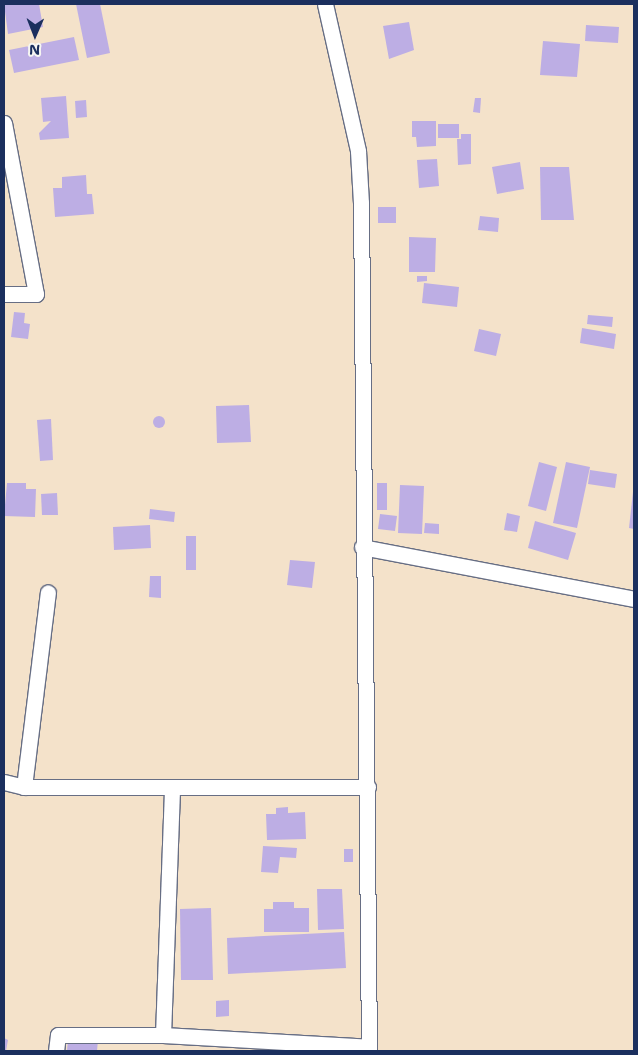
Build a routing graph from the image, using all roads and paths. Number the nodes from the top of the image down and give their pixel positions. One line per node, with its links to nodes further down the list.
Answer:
1 (325, 4): 4 (street)
2 (4, 123): 3 (street)
3 (4, 294)
4 (362, 547): 6 (street); 9 (street)
5 (48, 592): 8 (street)
6 (634, 599)
7 (4, 782): 8 (street)
8 (24, 787): 10 (street)
9 (368, 787): 10 (street); 12 (street)
10 (172, 788): 11 (street)
11 (163, 1035): 12 (street); 13 (street)
12 (369, 1049)
13 (56, 1051)

